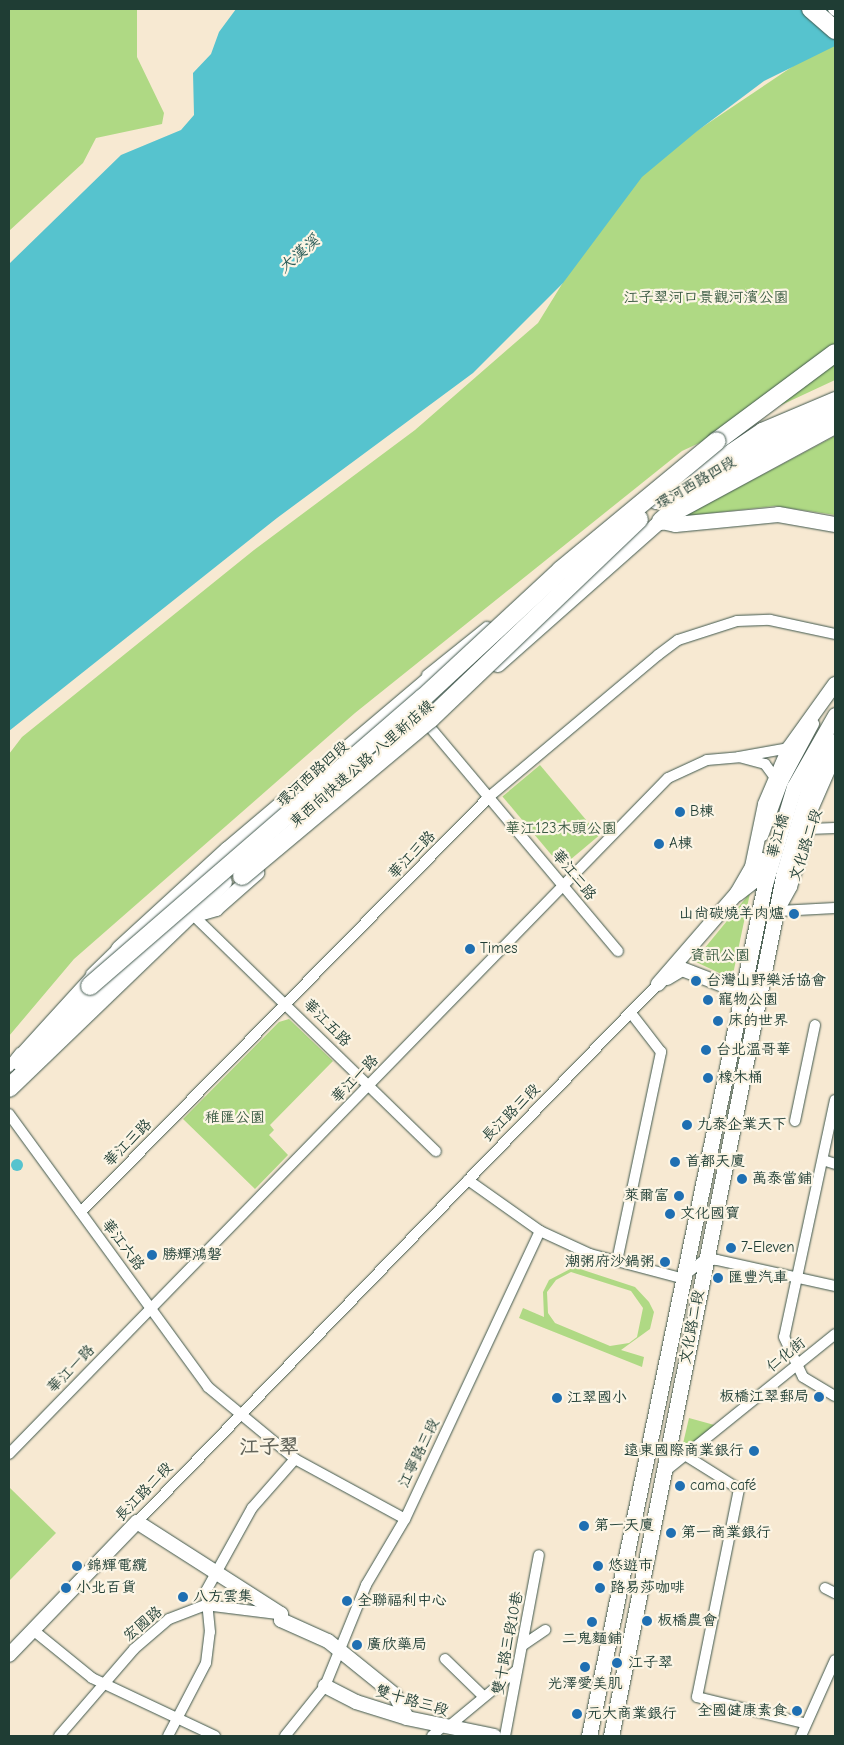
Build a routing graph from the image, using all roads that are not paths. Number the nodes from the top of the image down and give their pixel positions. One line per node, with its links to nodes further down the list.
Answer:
1 (811, 9): 4 (highway)
2 (825, 9): 3 (highway)
3 (835, 18)
4 (835, 30)
5 (835, 353): 13 (highway)
6 (835, 369): 13 (highway)
7 (835, 399): 13 (main road, 環河西路四段)
8 (835, 405): 13 (street)
9 (835, 409): 13 (highway)
10 (835, 414): 13 (highway)
11 (835, 419): 13 (street)
12 (835, 427): 14 (main road, 環河西路四段)
13 (733, 456): 14 (highway); 17 (highway, 東西向快速公路 八里新店線, bridge); 49 (highway, 東西向快速公路 八里新店線, bridge)
14 (655, 514): 15 (street); 16 (main road); 18 (street); 19 (main road, 環河西路四段); 26 (main road, 環河西路四段); 57 (main road, 環河西路四段)
15 (835, 519)
16 (835, 524)
17 (626, 530): 43 (highway, bridge); 59 (highway, 東西向快速公路 八里新店線, bridge)
18 (835, 530)
19 (487, 627): 49 (highway, bridge); 55 (street, 環河西路四段)
20 (820, 630): 21 (street, 華江三路); 22 (street, 華江三路); 35 (street, 華江三路)
21 (835, 634)
22 (835, 642)
23 (835, 684): 30 (main road)
24 (835, 695): 38 (street)
25 (835, 703): 40 (main road)
26 (450, 704): 28 (main road, 環河西路四段); 43 (main road, 環河西路四段)
27 (835, 715): 46 (main road, 華江橋)
28 (429, 726): 35 (street, 華江二路); 43 (main road, 環河西路四段)
29 (835, 741): 42 (main road, 文化路二段)
30 (789, 748): 31 (street, 華江一路); 34 (main road)
31 (739, 757): 34 (street, 華江一路); 39 (street, 華江一路)
32 (835, 759): 42 (street)
33 (835, 770): 37 (street, 文化路二段)
34 (776, 779): 38 (main road)
35 (490, 796): 39 (street, 華江二路); 52 (street, 華江三路)
36 (835, 828): 37 (street)
37 (809, 829): 42 (street, 文化路二段)
38 (756, 853): 40 (main road, 長江路三段)
39 (563, 886): 45 (street, 華江二路); 58 (street, 華江一路)
40 (738, 893): 44 (main road, 長江路三段)
41 (835, 908): 42 (street)
42 (777, 915): 51 (main road, 文化路二段)
43 (197, 916): 52 (street, 華江五路); 60 (main road, 環河西路四段)
44 (712, 925): 47 (main road); 48 (main road, 長江路三段)
45 (618, 951)
46 (747, 968): 50 (main road, 文化路二段)
47 (701, 974): 48 (main road); 50 (main road)
48 (658, 984): 53 (street, 長江路三段)
49 (90, 986): 56 (highway, 東西向快速公路 八里新店線)
50 (741, 992): 51 (main road); 73 (main road, 文化路二段)
51 (758, 994): 70 (main road, 文化路二段)
52 (287, 1004): 58 (street, 華江五路); 68 (street, 華江三路)
53 (631, 1013): 67 (street, 長江路三段); 71 (street)
54 (815, 1025): 63 (street)
55 (9, 1067)
56 (9, 1072)
57 (9, 1077)
58 (369, 1087): 64 (street, 華江五路); 75 (street, 華江一路)
59 (9, 1088)
60 (9, 1099)
61 (835, 1100): 65 (street)
62 (9, 1114): 68 (street, 華江六路)
63 (795, 1121)
64 (436, 1151)
65 (823, 1160): 66 (street); 72 (street)
66 (835, 1164)
67 (468, 1180): 69 (street); 77 (street, 長江路三段)
68 (80, 1212): 75 (street, 華江六路)
69 (540, 1231): 71 (street); 85 (street, 江寧路三段)
70 (705, 1259): 72 (street); 73 (street); 84 (main road, 文化路二段)
71 (617, 1261): 73 (street)
72 (799, 1277): 74 (street); 78 (street)
73 (681, 1278): 114 (main road, 文化路二段)
74 (835, 1286)
75 (152, 1308): 80 (street, 華江六路); 81 (street, 華江一路)
76 (835, 1334): 78 (street, 仁化街)
77 (302, 1351): 80 (street, 長江路二段)
78 (796, 1368): 79 (street); 82 (street, 仁化街)
79 (835, 1396)
80 (241, 1415): 83 (street, 華江六路); 86 (street, 長江路二段)
81 (9, 1454)
82 (688, 1457): 84 (street, 仁化街); 106 (street)
83 (295, 1459): 85 (street, 華江六路); 88 (street)
84 (662, 1474): 115 (main road, 文化路二段)
85 (404, 1519): 96 (street, 江寧路三段)
86 (137, 1522): 88 (main road); 93 (main road, 長江路二段)
87 (540, 1554): 95 (street, 雙十路三段10巷)
88 (215, 1573): 91 (street); 92 (main road)
89 (826, 1588): 90 (street)
90 (835, 1593)
91 (205, 1605): 92 (street); 101 (street, 宏國路); 104 (street)
92 (281, 1614): 96 (main road)
93 (33, 1630): 97 (main road, 長江路二段); 101 (street)
94 (545, 1630): 95 (street)
95 (523, 1645): 100 (street, 雙十路三段10巷)
96 (336, 1650): 102 (street, 江寧路三段); 105 (main road)
97 (9, 1655)
98 (445, 1659): 103 (street)
99 (835, 1660): 106 (street)
100 (517, 1670): 103 (street); 113 (street, 雙十路三段10巷)
101 (104, 1683): 104 (street); 108 (street, 宏國路)
102 (325, 1686): 105 (main road, 雙十路三段); 111 (street)
103 (483, 1696): 107 (street)
104 (180, 1717): 109 (street); 110 (street)
105 (407, 1718): 107 (main road, 雙十路三段)
106 (804, 1723): 116 (street)
107 (440, 1731): 112 (main road, 雙十路三段)
108 (59, 1736)
109 (168, 1736)
110 (215, 1736)
111 (285, 1736)
112 (494, 1736)
113 (505, 1736)
114 (588, 1736)
115 (611, 1736)
116 (801, 1736)

